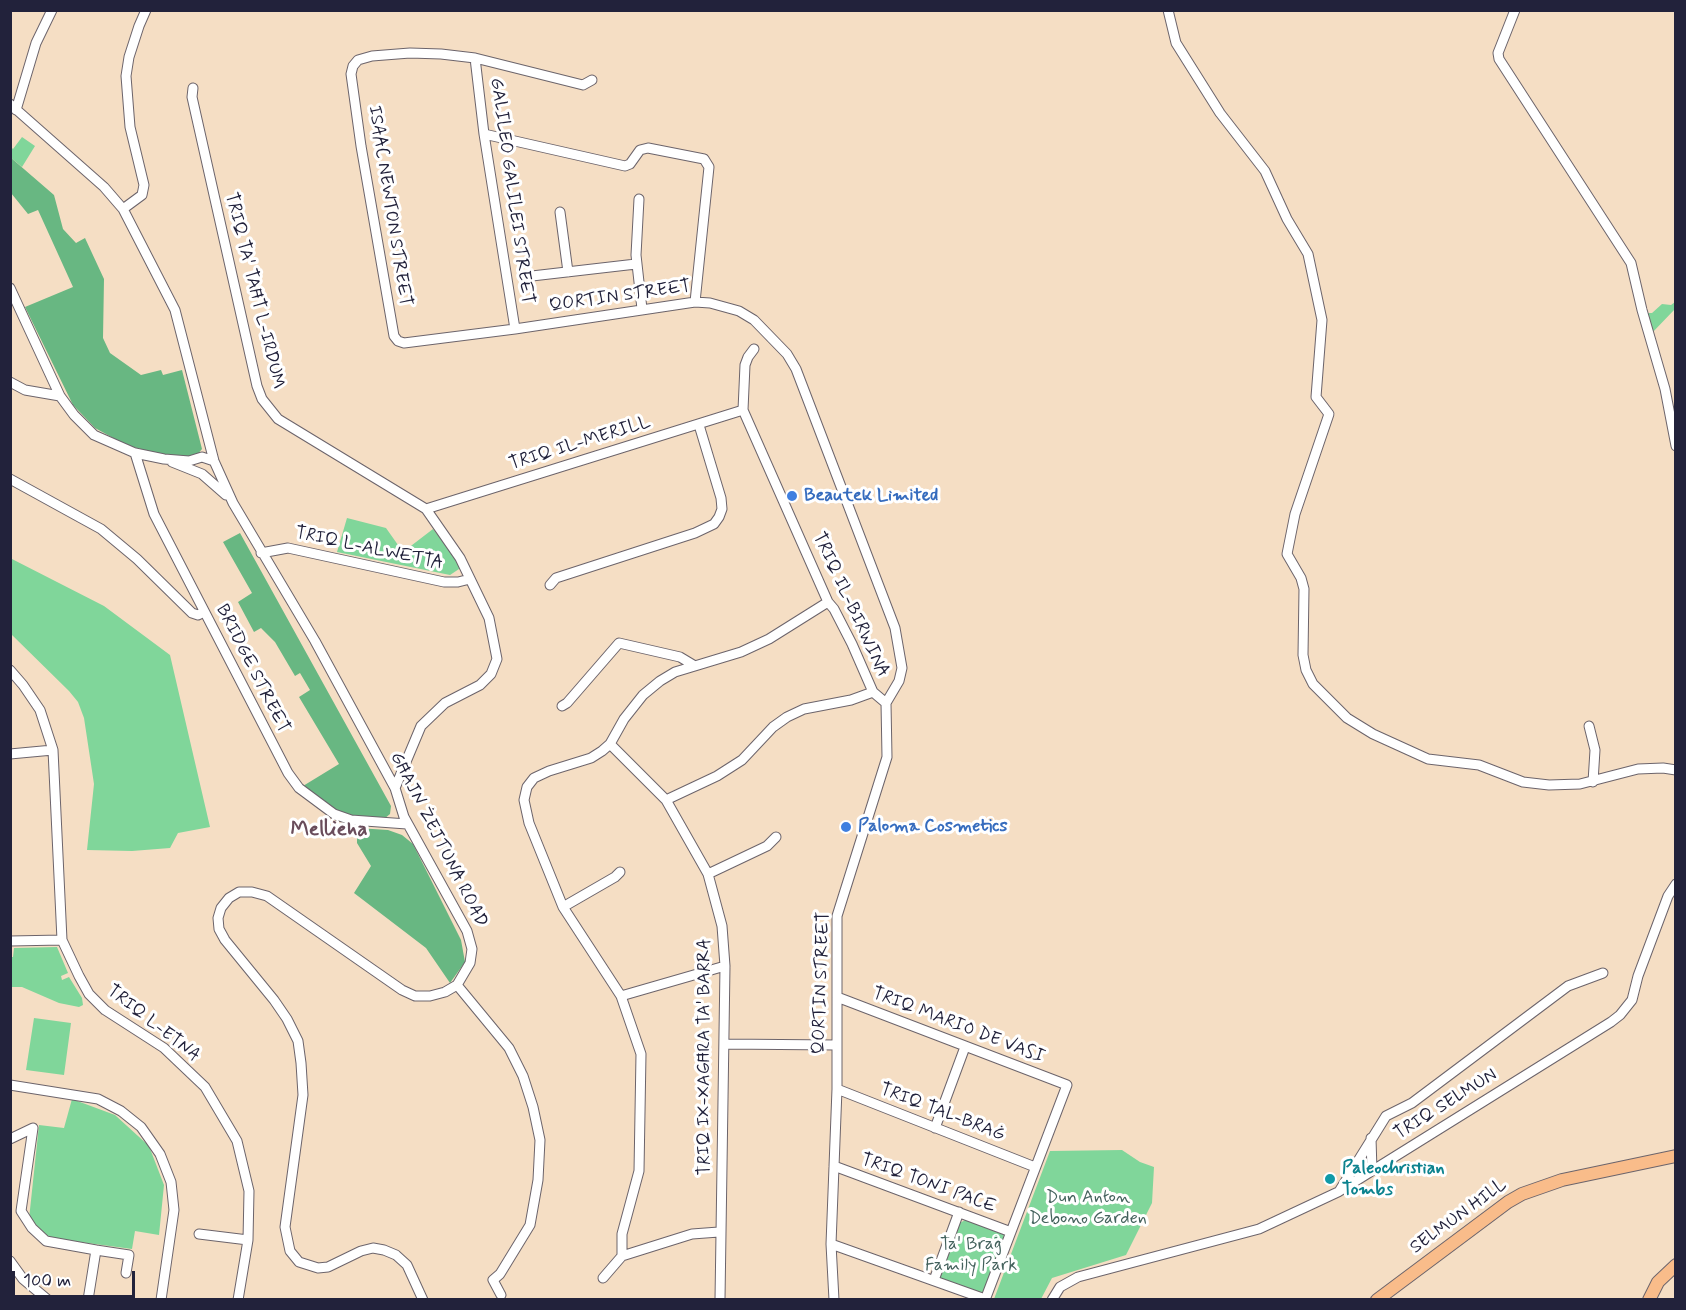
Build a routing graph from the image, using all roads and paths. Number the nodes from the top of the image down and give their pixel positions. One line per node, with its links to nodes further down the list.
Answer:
1 (52, 10): 8 (street)
2 (146, 10): 11 (street)
3 (1168, 10): 50 (street)
4 (1515, 10): 26 (street)
5 (475, 58): 6 (street); 9 (street, GALILEO GALILEI STREET); 20 (street, ISAAC NEWTON STREET)
6 (592, 80)
7 (194, 88): 33 (street, TRIQ TA' TAĦT L-IRDUM)
8 (13, 107): 11 (street, GĦAJN ŻEJTUNA ROAD)
9 (484, 134): 17 (street); 19 (street, GALILEO GALILEI STREET)
10 (639, 199): 13 (street)
11 (123, 209): 29 (street, GĦAJN ŻEJTUNA ROAD)
12 (560, 212): 14 (street)
13 (636, 264): 14 (street); 18 (street)
14 (568, 272): 15 (street)
15 (532, 276)
16 (10, 288): 23 (street)
17 (695, 302): 18 (street, QORTIN STREET); 43 (street, QORTIN STREET)
18 (642, 309): 19 (street, QORTIN STREET)
19 (515, 329): 20 (street, QORTIN STREET)
20 (398, 341)
21 (754, 349): 24 (street, TRIQ IL-BIRWINA)
22 (10, 382): 23 (street)
23 (60, 396): 27 (street)
24 (743, 411): 25 (street, TRIQ IL-MERILL); 37 (street, TRIQ IL-BIRWINA)
25 (699, 425): 33 (street, TRIQ IL-MERILL); 36 (street)
26 (1676, 446)
27 (135, 453): 28 (street); 38 (street, BRIDGE STREET)
28 (164, 459): 29 (street); 31 (street)
29 (216, 465): 31 (street); 32 (street, GĦAJN ŻEJTUNA ROAD)
30 (10, 479): 38 (street)
31 (209, 479): 32 (street)
32 (233, 503): 34 (street, GĦAJN ŻEJTUNA ROAD)
33 (426, 509): 35 (street, TRIQ TA' TAĦT L-IRDUM)
34 (261, 553): 35 (street, TRIQ L-ALWETTA); 51 (street, GĦAJN ŻEJTUNA ROAD)
35 (470, 579): 51 (street, TRIQ TA' TAĦT L-IRDUM)
36 (549, 585)
37 (828, 602): 39 (street); 41 (street, TRIQ IL-BIRWINA)
38 (204, 612): 53 (street, BRIDGE STREET)
39 (695, 666): 44 (street); 46 (street)
40 (10, 670): 47 (street, TRIQ L-ETNA)
41 (873, 692): 42 (street); 43 (street, TRIQ IL-BIRWINA)
42 (851, 700): 43 (street); 52 (street)
43 (886, 703): 65 (street, QORTIN STREET)
44 (562, 705)
45 (1589, 726): 50 (street)
46 (610, 744): 52 (street, TRIQ IX-XAGĦRA TA' BARRA); 58 (street)
47 (53, 750): 48 (street); 59 (street, TRIQ L-ETNA)
48 (10, 754)
49 (1676, 770): 50 (street)
50 (1593, 782)
51 (395, 788): 53 (street, GĦAJN ŻEJTUNA ROAD)
52 (666, 800): 56 (street, TRIQ IX-XAGĦRA TA' BARRA)
53 (407, 824): 63 (street, GĦAJN ŻEJTUNA ROAD)
54 (776, 837): 56 (street)
55 (620, 872): 58 (street)
56 (708, 874): 61 (street, TRIQ IX-XAGĦRA TA' BARRA)
57 (1676, 884): 77 (street, TRIQ SELMUN)
58 (563, 907): 64 (street)
59 (62, 940): 60 (street); 83 (street, TRIQ L-ETNA)
60 (10, 941)
61 (724, 966): 64 (street); 66 (street, TRIQ IX-XAGĦRA TA' BARRA)
62 (1603, 973): 72 (street)
63 (457, 985): 92 (street); 97 (street)
64 (621, 996): 86 (street)
65 (837, 997): 67 (street, QORTIN STREET); 68 (street, TRIQ MARIO DE VASI)
66 (724, 1044): 67 (street); 80 (street, TRIQ IX-XAGĦRA TA' BARRA)
67 (836, 1045): 70 (street, QORTIN STREET)
68 (965, 1047): 71 (street); 76 (street, TRIQ MARIO DE VASI)
69 (10, 1085): 95 (street)
70 (837, 1089): 71 (street, TRIQ TAL-BRAĠ); 75 (street, QORTIN STREET)
71 (935, 1128): 76 (street, TRIQ TAL-BRAĠ)
72 (1371, 1138): 77 (street); 78 (street)
73 (10, 1139): 85 (street)
74 (1676, 1156): 102 (main road, SELMUN HILL)
75 (834, 1166): 79 (street, TRIQ TONI PACE); 84 (street, QORTIN STREET)
76 (1035, 1167): 81 (street)
77 (1372, 1171): 78 (street, TRIQ SELMUN)
78 (1338, 1192): 101 (street, TRIQ SELMUN)
79 (959, 1212): 81 (street, TRIQ TONI PACE); 91 (street)
80 (719, 1232): 86 (street); 98 (street, TRIQ IX-XAGĦRA TA' BARRA)
81 (1011, 1232): 100 (street)
82 (199, 1234): 83 (street)
83 (248, 1240): 96 (street, TRIQ L-ETNA)
84 (831, 1244): 91 (street); 99 (street, QORTIN STREET)
85 (96, 1250): 89 (street); 94 (street)
86 (622, 1256): 90 (street)
87 (10, 1261): 93 (street)
88 (1676, 1265): 103 (main road)
89 (126, 1274)
90 (603, 1278)
91 (934, 1280): 100 (street)
92 (501, 1295)
93 (48, 1299)
94 (88, 1299)
95 (161, 1299)
96 (238, 1299)
97 (423, 1299)
98 (720, 1299)
99 (834, 1299)
100 (985, 1299)
101 (1052, 1299)
102 (1377, 1299)
103 (1649, 1299)

